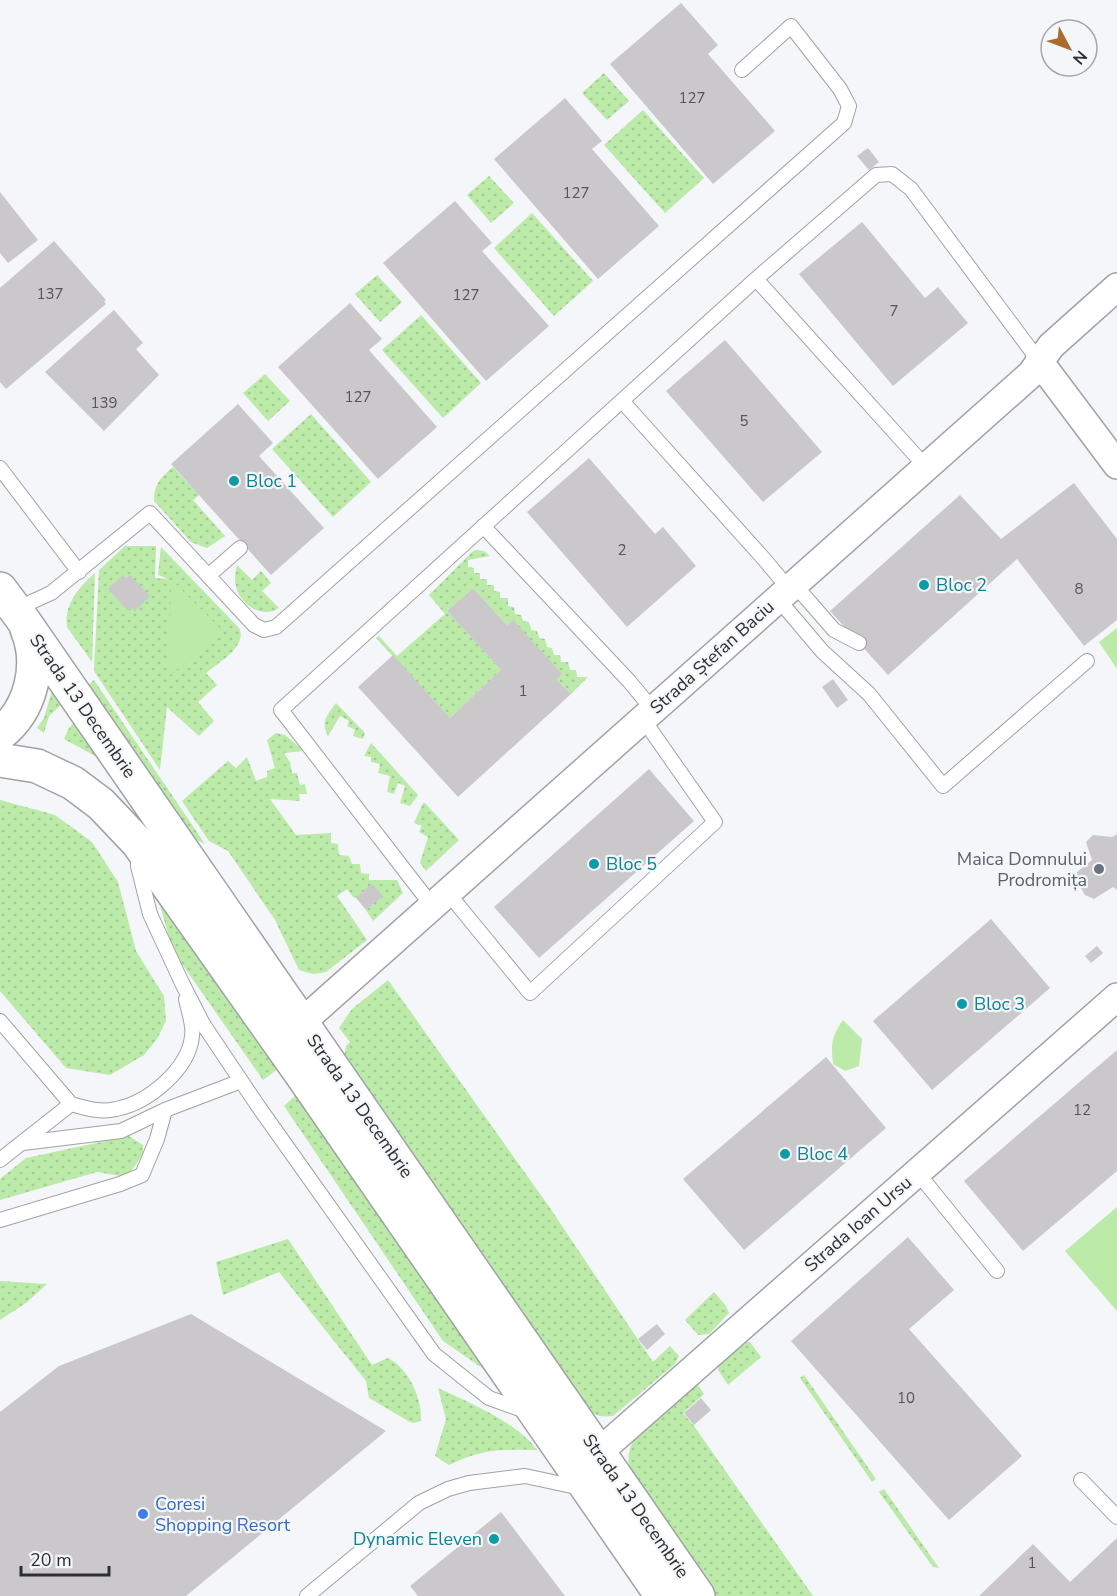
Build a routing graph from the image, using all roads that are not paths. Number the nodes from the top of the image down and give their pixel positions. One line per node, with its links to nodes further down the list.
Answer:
1 (742, 70): 12 (lane)
2 (756, 279): 4 (lane); 5 (lane); 7 (lane)
3 (1117, 287): 4 (street, Strada Ștefan Baciu)
4 (1039, 361): 6 (street); 7 (street, Strada Ștefan Baciu)
5 (622, 401): 9 (lane); 13 (lane)
6 (1117, 465)
7 (926, 467): 13 (street, Strada Ștefan Baciu)
8 (0, 468): 11 (lane)
9 (483, 526): 17 (lane); 21 (lane)
10 (240, 548): 12 (lane)
11 (80, 572): 12 (lane); 14 (lane)
12 (208, 576)
13 (787, 591): 15 (lane); 16 (lane); 17 (street, Strada Ștefan Baciu)
14 (9, 601): 18 (main road, Strada 13 Decembrie); 25 (main road, Strada 13 Decembrie)
15 (859, 643)
16 (1087, 661)
17 (648, 714): 21 (street, Strada Ștefan Baciu); 21 (lane)
18 (0, 734)
19 (0, 760): 20 (main road, Strada 13 Decembrie)
20 (138, 843): 22 (lane); 34 (main road, Strada 13 Decembrie)
21 (440, 900): 25 (street, Strada Ștefan Baciu)
22 (182, 983): 26 (lane); 27 (lane)
23 (1117, 997): 31 (street, Strada Ioan Ursu)
24 (0, 1021): 27 (lane)
25 (302, 1022): 35 (main road, Strada 13 Decembrie)
26 (241, 1081): 28 (lane); 34 (lane)
27 (71, 1104): 29 (lane)
28 (165, 1110): 29 (lane); 32 (lane)
29 (23, 1143): 30 (lane)
30 (0, 1160)
31 (917, 1172): 33 (lane); 35 (street, Strada Ioan Ursu)
32 (0, 1220)
33 (997, 1271)
34 (536, 1415): 37 (main road, Strada 13 Decembrie)
35 (599, 1452): 41 (main road, Strada 13 Decembrie)
36 (1081, 1480): 38 (lane)
37 (588, 1489): 39 (lane); 40 (main road, Strada 13 Decembrie)
38 (1117, 1517)
39 (307, 1596)
40 (662, 1596)
41 (698, 1596)

